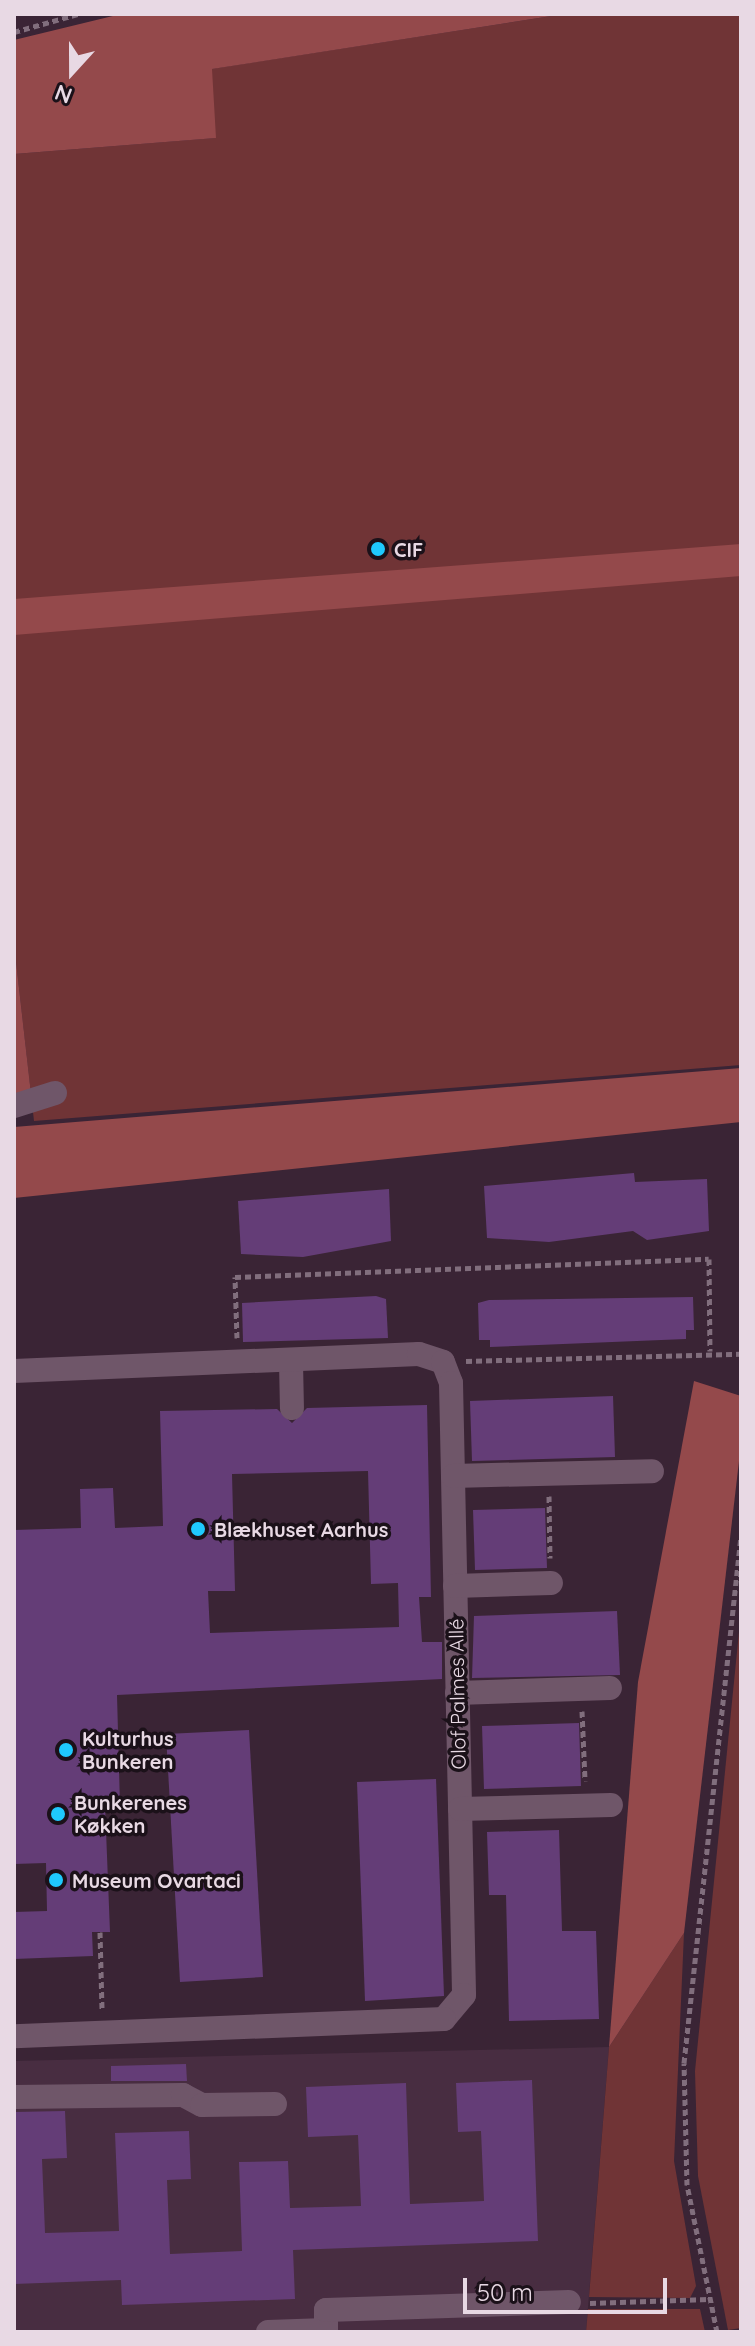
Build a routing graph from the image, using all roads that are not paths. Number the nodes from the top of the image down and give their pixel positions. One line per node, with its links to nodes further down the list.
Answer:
1 (55, 1093): 2 (street)
2 (14, 1106)
3 (291, 1362): 4 (street); 5 (street); 7 (street, Olof Palmes Allé)
4 (14, 1371)
5 (292, 1408)
6 (652, 1471): 7 (street)
7 (453, 1476): 9 (street, Olof Palmes Allé)
8 (551, 1583): 9 (street)
9 (455, 1586): 11 (street, Olof Palmes Allé)
10 (610, 1688): 11 (street)
11 (457, 1693): 13 (street, Olof Palmes Allé)
12 (611, 1805): 13 (street)
13 (460, 1809): 14 (street, Olof Palmes Allé)
14 (14, 2036)
15 (14, 2097): 16 (street)
16 (275, 2104)
17 (569, 2302): 18 (street)
18 (268, 2332)

